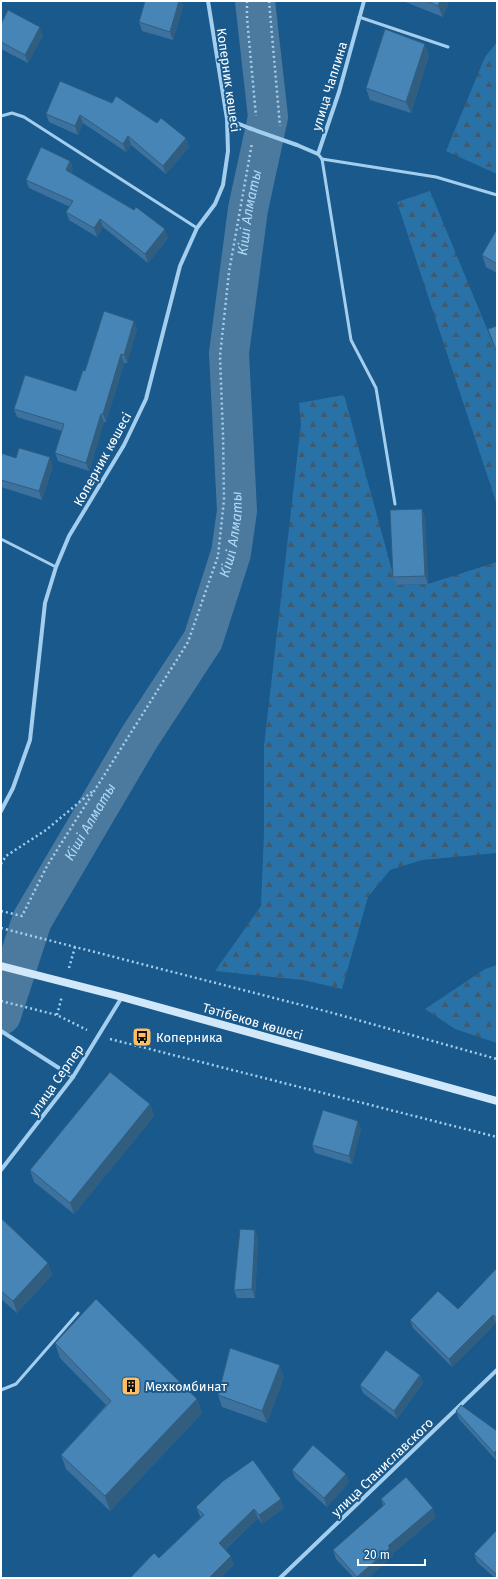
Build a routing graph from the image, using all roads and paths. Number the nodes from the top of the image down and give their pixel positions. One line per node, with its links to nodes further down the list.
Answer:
1 (208, 1): 9 (street, Коперник көшесі)
2 (247, 1): 8 (path)
3 (269, 1): 10 (path)
4 (364, 1): 5 (street, улица Чаплина)
5 (359, 18): 6 (lane); 12 (street, улица Чаплина)
6 (448, 47)
7 (1, 116): 15 (lane)
8 (256, 117)
9 (227, 119): 12 (street, bridge); 15 (street, Коперник көшесі)
10 (281, 129)
11 (253, 138): 19 (path)
12 (318, 154): 13 (lane)
13 (322, 159): 14 (lane); 16 (lane)
14 (497, 195)
15 (197, 228): 18 (street, Коперник көшесі)
16 (395, 504)
17 (1, 539): 18 (lane)
18 (56, 567): 20 (street, Коперник көшесі)
19 (96, 788): 21 (path); 22 (path)
20 (1, 811)
21 (1, 864)
22 (1, 911)
23 (2, 928): 29 (path)
24 (1, 966): 25 (main road, Тәтібеков көшесі)
25 (122, 997): 28 (street, улица Серпер); 31 (main road, Тәтібеков көшесі)
26 (1, 1001): 28 (path)
27 (1, 1031): 30 (street)
28 (98, 1036): 30 (street, улица Серпер); 32 (path)
29 (497, 1059)
30 (73, 1077): 33 (street, улица Серпер)
31 (497, 1101)
32 (497, 1137)
33 (1, 1170)
34 (78, 1313): 36 (lane)
35 (497, 1370): 37 (street, улица Станиславского)
36 (1, 1390)
37 (280, 1578)

